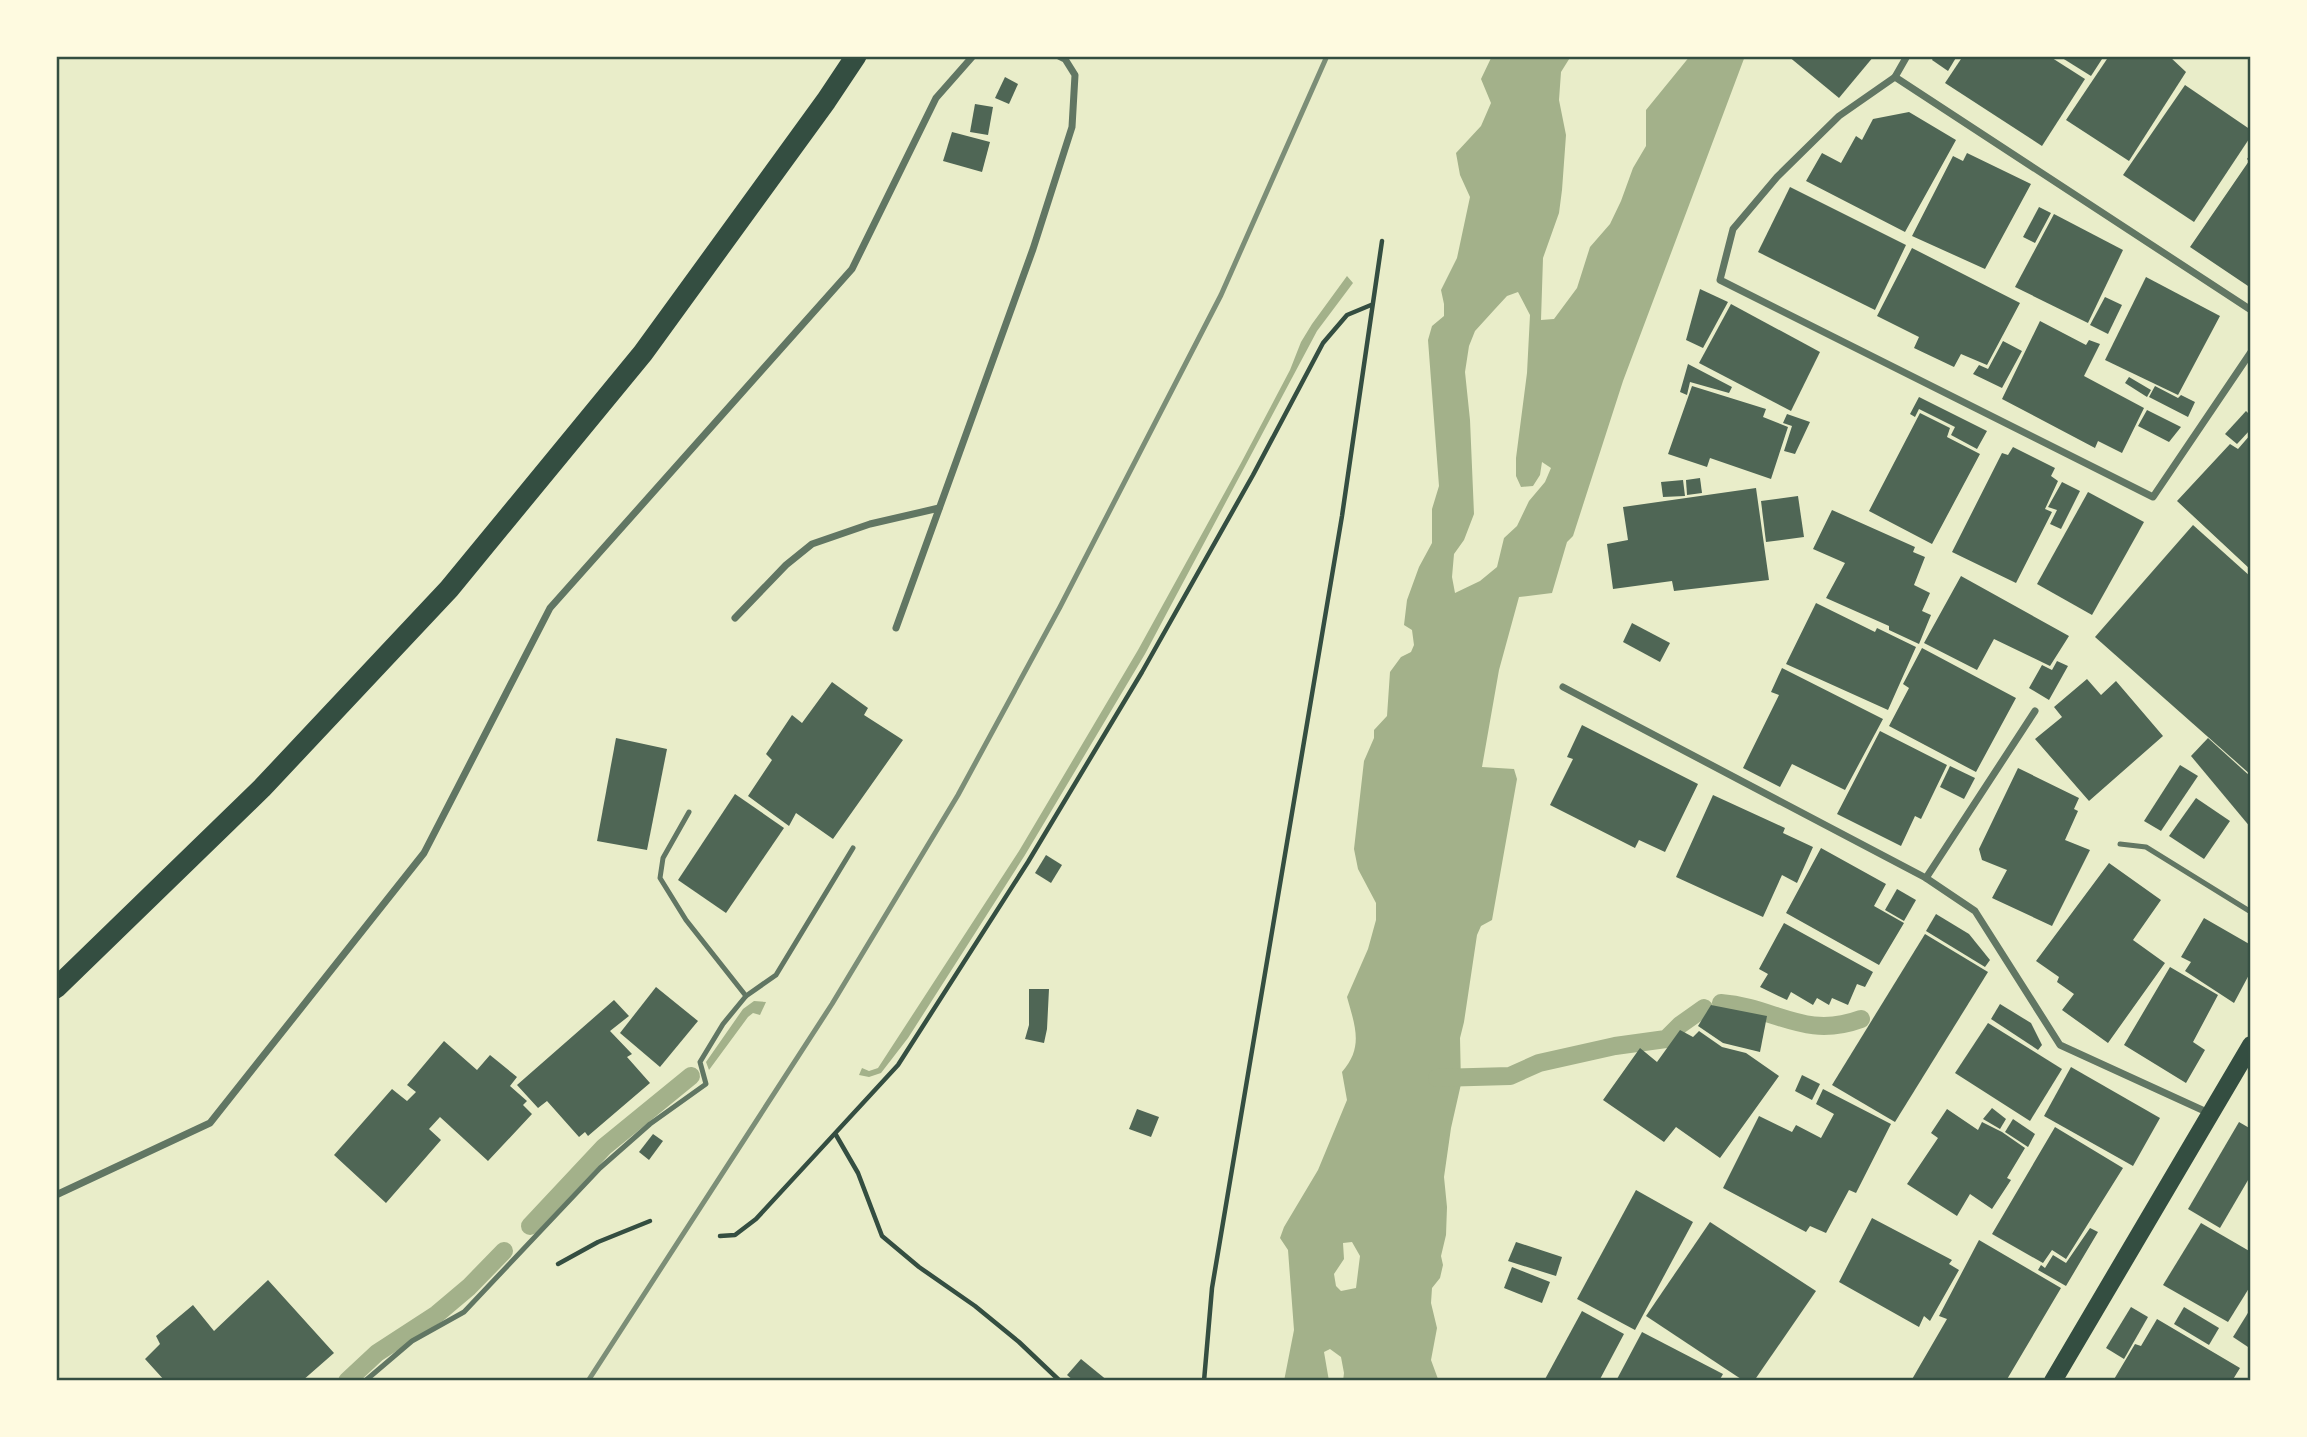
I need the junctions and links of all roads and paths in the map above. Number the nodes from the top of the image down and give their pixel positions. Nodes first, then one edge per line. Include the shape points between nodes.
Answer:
1 (856, 56) edge
2 (973, 56) edge
3 (1059, 56) edge
4 (1907, 56) edge
5 (1895, 77) junction
6 (1382, 242) dead end
7 (1371, 305) junction
8 (2251, 310) edge
9 (2251, 352) edge
10 (939, 508) junction
11 (735, 618) dead end
12 (895, 628) dead end
13 (1563, 687) dead end
14 (2035, 711) dead end
15 (689, 812) dead end
16 (2120, 844) dead end
17 (853, 848) dead end
18 (1926, 878) junction
19 (2251, 912) edge
20 (56, 988) edge
21 (746, 996) junction
22 (2251, 1045) edge
23 (2211, 1114) junction
24 (836, 1135) junction
25 (56, 1195) edge
26 (720, 1236) dead end
27 (365, 1381) edge
28 (1060, 1381) edge
29 (1204, 1381) edge
30 (2053, 1381) edge

1 - 20 highway via 643,353 449,589 262,788
2 - 25 street via 936,98 852,270 550,608 424,853 210,1123
3 - 10 street via 1075,75 1072,127
4 - 5 street
5 - 8 street
5 - 9 street via 1839,116 1768,187 1732,229 1720,280 2153,497
6 - 7 path
7 - 24 path via 1347,315 1323,343 1155,649 1028,862 898,1065
7 - 29 path via 1342,516 1212,1287
10 - 11 street via 812,544
10 - 12 street
13 - 18 street
14 - 18 street
15 - 21 lane via 663,858 660,877
16 - 19 lane via 2146,847
17 - 21 lane via 776,975
18 - 23 street via 1975,911 2060,1045
21 - 27 lane via 700,1062 706,1084 600,1168 464,1312 412,1341
22 - 23 main road
23 - 30 main road
24 - 26 path via 756,1219 735,1235
24 - 28 path via 858,1173 883,1236 975,1306

